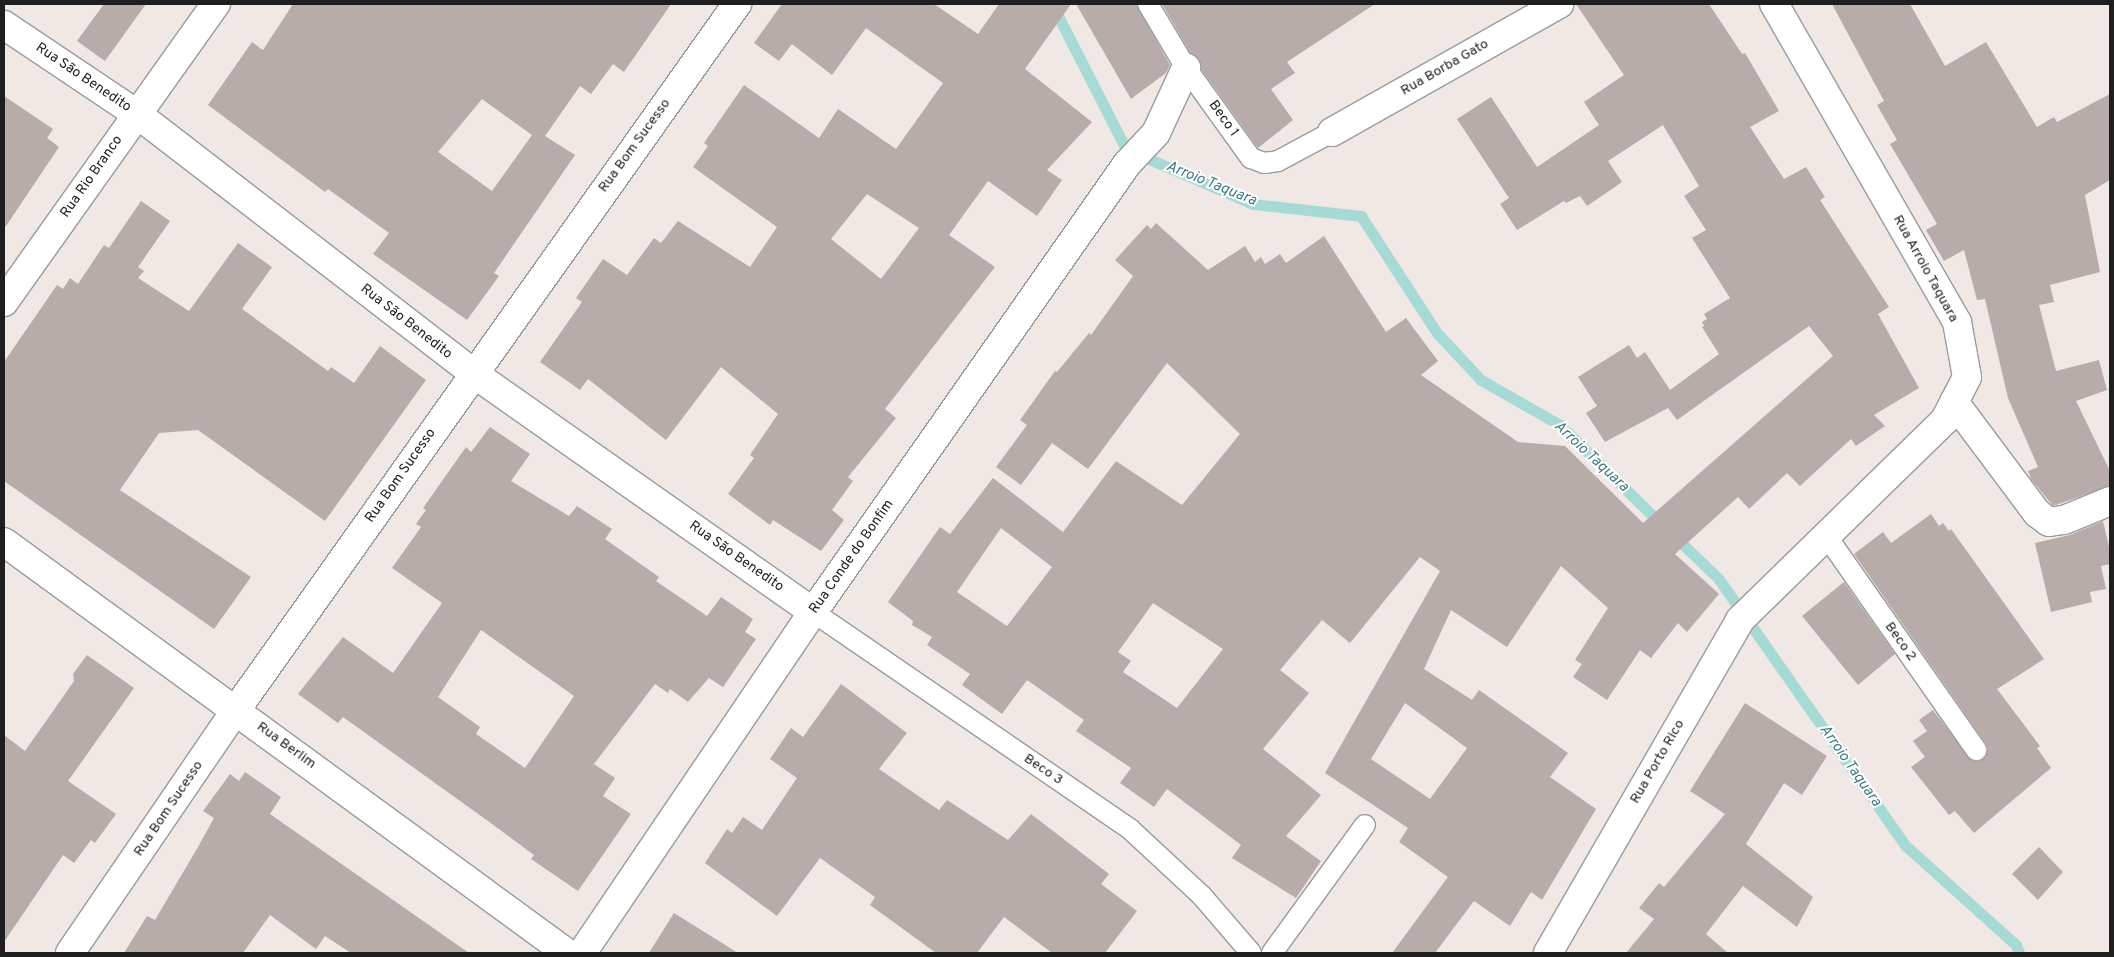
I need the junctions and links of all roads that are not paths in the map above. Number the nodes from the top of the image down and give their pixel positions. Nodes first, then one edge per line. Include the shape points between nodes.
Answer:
1 (216, 4) edge
2 (737, 4) edge
3 (1148, 4) edge
4 (1559, 4) edge
5 (1774, 4) edge
6 (4, 26) edge
7 (1186, 68) junction
8 (137, 114) junction
9 (1332, 132) joint
10 (4, 302) edge
11 (473, 373) junction
12 (1954, 402) junction
13 (2110, 501) edge
14 (1825, 534) junction
15 (4, 542) edge
16 (1779, 578) joint
17 (814, 612) junction
18 (236, 710) junction
19 (1976, 750) dead end
20 (1365, 826) dead end
21 (70, 953) edge
22 (567, 953) edge
23 (582, 953) edge
24 (1252, 953) edge
25 (1272, 953) edge
26 (1548, 953) edge

1 - 8 street, Rua Rio Branco
2 - 11 street, Rua Bom Sucesso
3 - 7 lane, Beco 1
4 - 9 street, Rua Borba Gato
5 - 12 street, Rua Arroio Taquara via 1957,322 1966,376
6 - 8 street, Rua São Benedito
7 - 9 lane, Beco 1 via 1251,158 1264,163 1278,161
7 - 17 street, Rua Conde do Bonfim via 1156,133 1127,164
8 - 10 street, Rua Rio Branco
8 - 11 street, Rua São Benedito
11 - 17 street, Rua São Benedito
11 - 18 street, Rua Bom Sucesso
12 - 13 street via 2037,513 2049,522 2064,520
12 - 14 street, Rua Arroio Taquara via 1945,420
14 - 16 street, Rua Arroio Taquara
14 - 19 lane, Beco 2
15 - 18 street, Rua Berlim
16 - 26 street, Rua Porto Rico via 1740,620
17 - 23 street, Rua Conde do Bonfim
17 - 24 lane, Beco 3 via 1130,829 1202,896
18 - 21 street, Rua Bom Sucesso
18 - 22 street, Rua Berlim
20 - 25 lane

